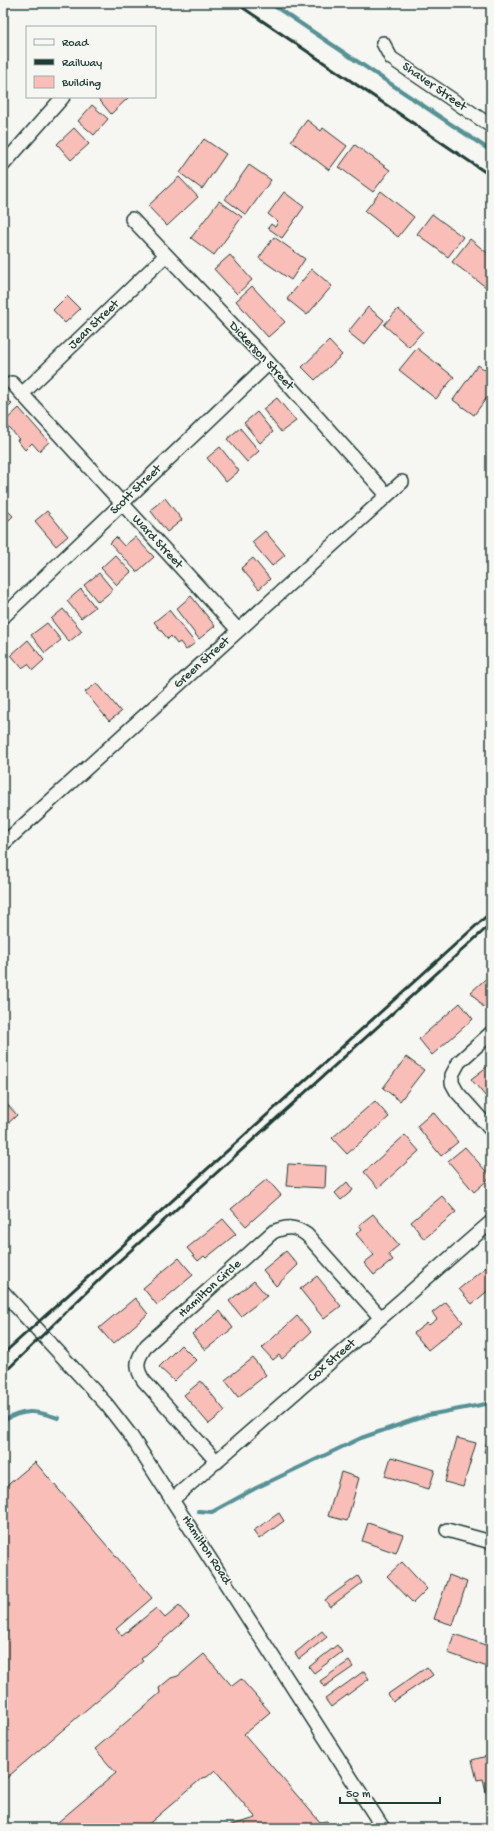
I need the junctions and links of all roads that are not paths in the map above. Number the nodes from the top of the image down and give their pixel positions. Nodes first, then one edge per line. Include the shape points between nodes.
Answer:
1 (383, 43) dead end
2 (62, 98) edge
3 (491, 126) edge
4 (3, 165) edge
5 (132, 219) dead end
6 (166, 255) junction
7 (269, 363) junction
8 (12, 383) dead end
9 (22, 394) junction
10 (402, 482) dead end
11 (388, 495) junction
12 (122, 503) junction
13 (3, 617) edge
14 (238, 630) junction
15 (3, 844) edge
16 (491, 1033) edge
17 (491, 1130) edge
18 (491, 1222) edge
19 (3, 1292) edge
20 (381, 1318) junction
21 (217, 1462) junction
22 (173, 1499) junction
23 (446, 1530) dead end
24 (491, 1542) edge
25 (383, 1828) edge

1 - 3 street, Shaver Street via 391,58
2 - 4 street
5 - 6 street, Dickerson Street
6 - 7 street, Dickerson Street
6 - 9 street, Jean Street
7 - 11 street, Dickerson Street
7 - 12 street, Scott Street
8 - 9 street, Ward Street
9 - 12 street, Ward Street
10 - 11 street, Green Street
11 - 14 street, Green Street
12 - 13 street, Scott Street
12 - 14 street, Ward Street
14 - 15 street, Green Street
16 - 17 street via 459,1062 452,1075 452,1083
18 - 20 street, Cox Street
19 - 22 street, Hamilton Road via 107,1405
20 - 21 street, Cox Street
20 - 21 street, Hamilton Circle via 307,1235 293,1227 273,1232 147,1345 138,1363 138,1373 144,1381
21 - 22 street, Cox Street
22 - 25 street, Hamilton Road
23 - 24 street

